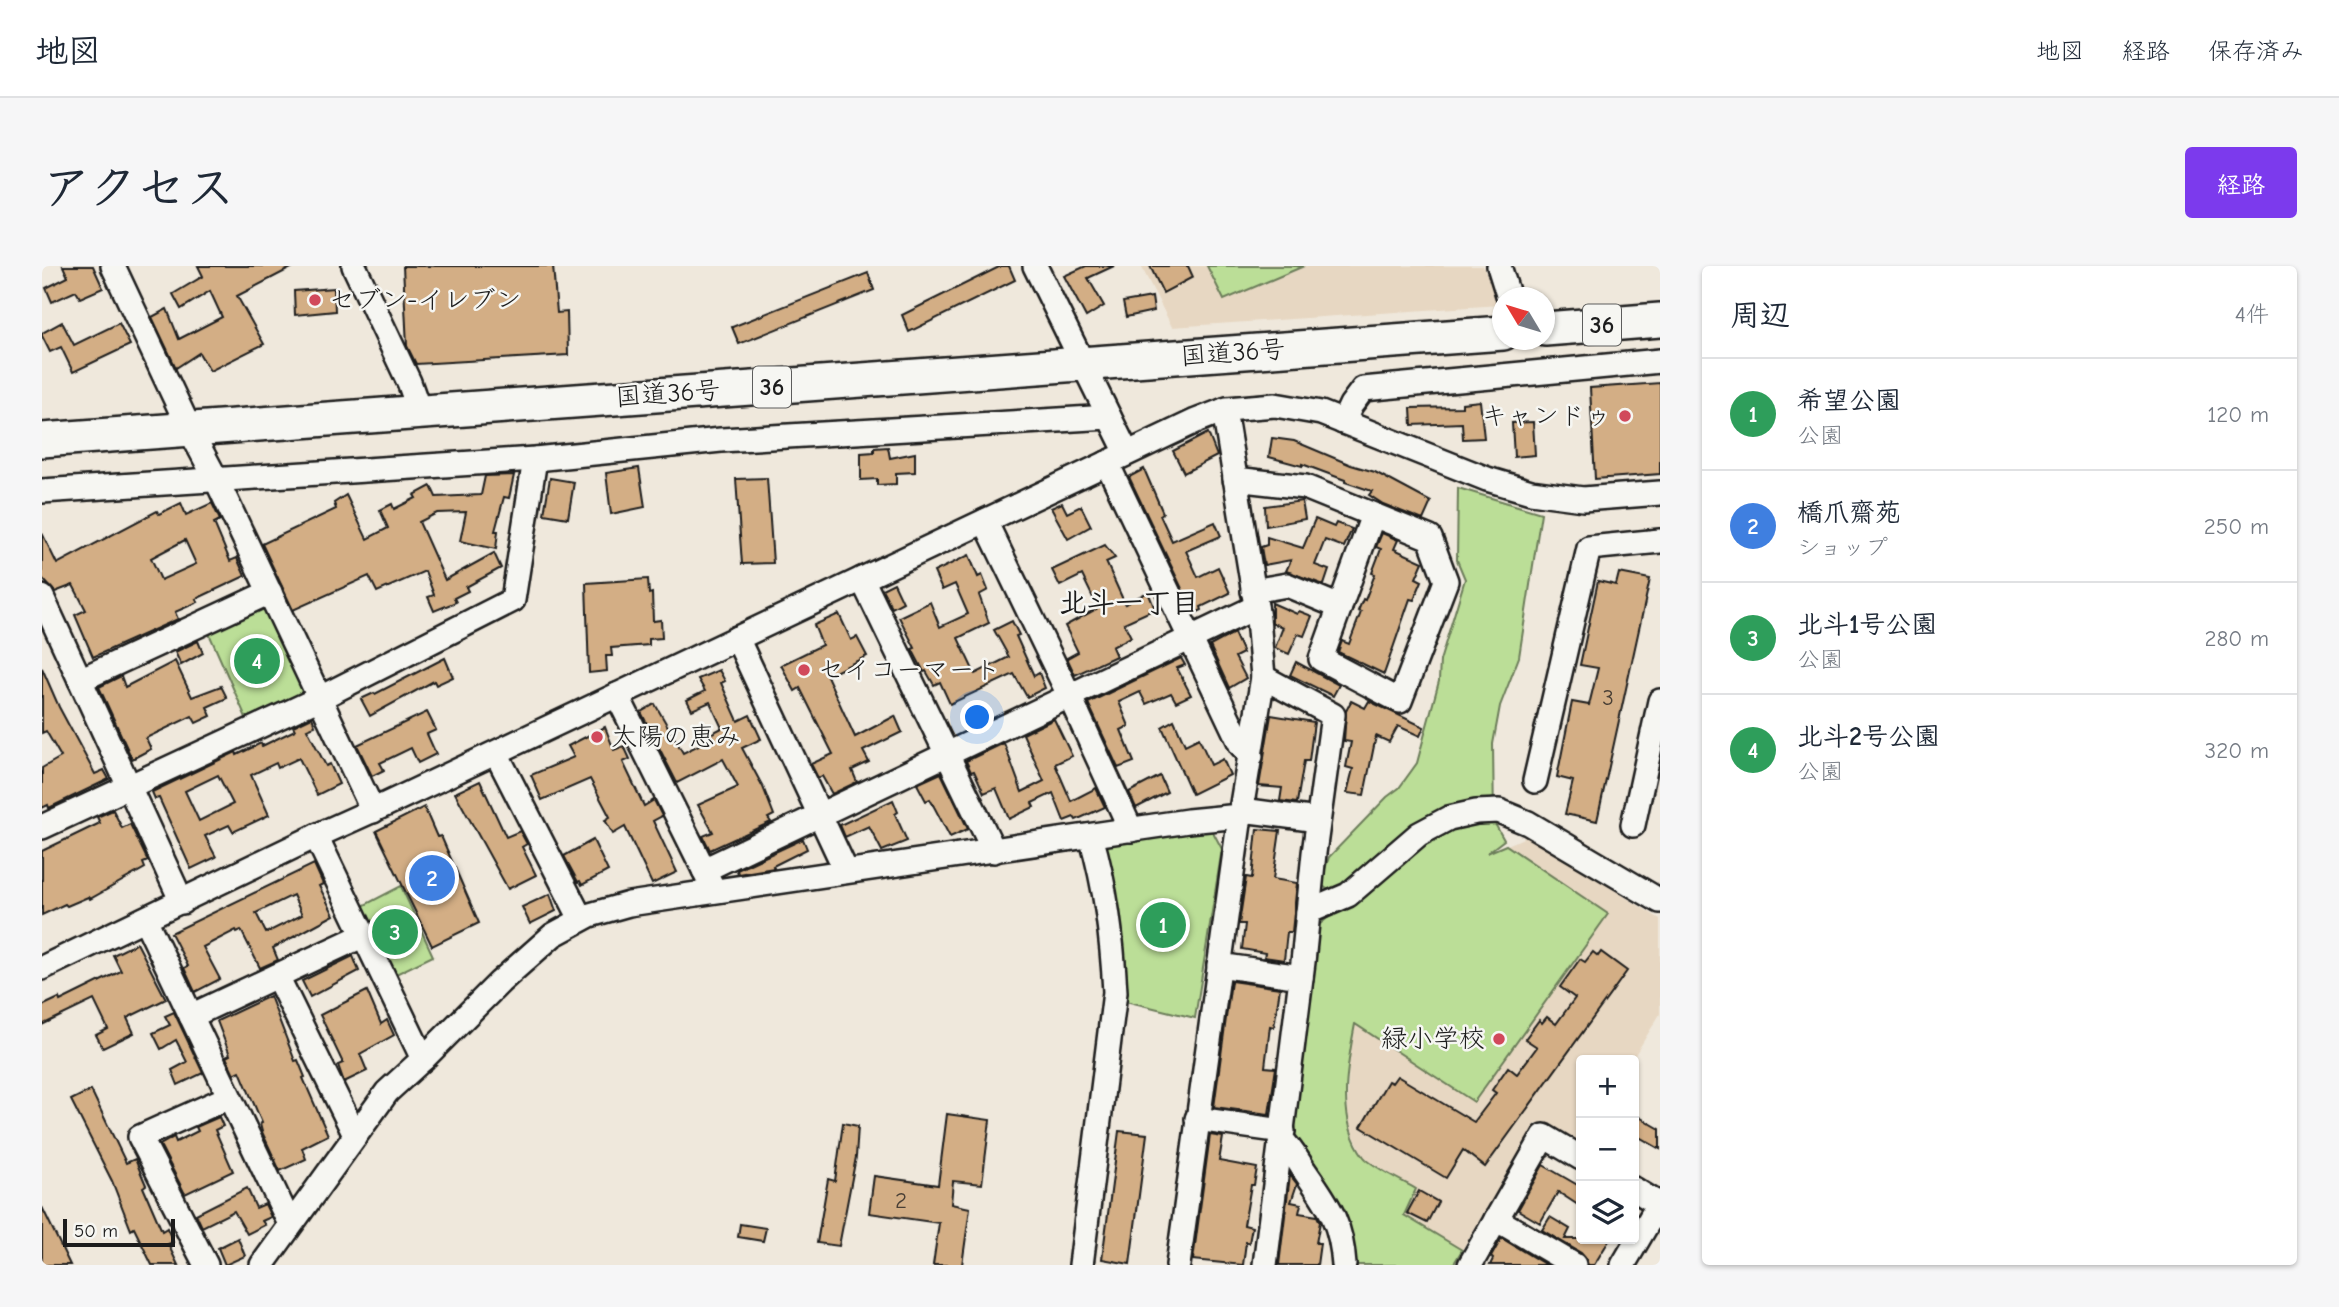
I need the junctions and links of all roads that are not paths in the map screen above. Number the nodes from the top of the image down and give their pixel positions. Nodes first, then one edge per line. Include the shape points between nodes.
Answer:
1 (113, 266) edge
2 (354, 266) edge
3 (1035, 266) edge
4 (1499, 266) edge
5 (1506, 287) edge
6 (1660, 320) edge
7 (1555, 328) edge
8 (1492, 334) edge
9 (1660, 361) edge
10 (1082, 364) junction
11 (1224, 410) junction
12 (420, 413) junction
13 (1110, 417) junction
14 (1343, 422) junction
15 (190, 430) junction
16 (42, 440) edge
17 (1117, 458) junction
18 (535, 459) junction
19 (1235, 479) junction
20 (217, 481) junction
21 (42, 491) edge
22 (1660, 493) edge
23 (1373, 515) junction
24 (985, 521) junction
25 (1660, 541) edge
26 (862, 579) junction
27 (270, 592) junction
28 (42, 597) edge
29 (1255, 599) junction
30 (1340, 607) junction
31 (737, 638) junction
32 (1190, 639) junction
33 (1264, 677) junction
34 (80, 680) junction
35 (617, 695) junction
36 (1070, 697) junction
37 (320, 698) junction
38 (1660, 701) edge
39 (496, 753) junction
40 (949, 754) junction
41 (1251, 756) junction
42 (1535, 781) dead end
43 (129, 785) junction
44 (373, 811) junction
45 (1241, 813) junction
46 (819, 816) junction
47 (1318, 820) junction
48 (1633, 825) dead end
49 (42, 827) edge
50 (1131, 830) junction
51 (316, 836) junction
52 (1091, 836) junction
53 (994, 851) junction
54 (704, 870) junction
55 (846, 871) junction
56 (715, 892) junction
57 (1660, 901) edge
58 (182, 902) junction
59 (1308, 912) junction
60 (145, 919) junction
61 (581, 919) junction
62 (364, 935) junction
63 (1219, 965) junction
64 (42, 968) edge
65 (277, 976) junction
66 (1301, 977) junction
67 (191, 1016) junction
68 (423, 1059) junction
69 (229, 1097) junction
70 (1197, 1119) junction
71 (355, 1135) junction
72 (1282, 1135) junction
73 (1576, 1155) edge
74 (1639, 1192) edge
75 (1660, 1204) edge
76 (1496, 1220) junction
77 (290, 1224) junction
78 (206, 1265) edge
79 (262, 1265) edge
80 (1081, 1265) edge
81 (1178, 1265) edge
82 (1265, 1265) edge
83 (1344, 1265) edge
84 (1470, 1265) edge
85 (1574, 1265) edge
86 (1623, 1265) edge

1 - 15 street
2 - 12 street
3 - 10 street
4 - 5 street
6 - 7 highway, 36
8 - 10 highway, 国道36号 / 36
9 - 14 street via 1363,389
10 - 12 highway, 国道36号 / 36
10 - 13 street
11 - 14 street via 1275,405
11 - 17 street
11 - 19 street
12 - 15 highway, 国道36号 / 36
13 - 17 street
13 - 18 street via 721,440
14 - 22 street via 1531,492 1583,499
15 - 16 highway, 国道36号 / 36
15 - 20 street
17 - 24 street
17 - 32 street
18 - 20 street
18 - 37 street via 513,600
19 - 23 street via 1305,487
19 - 29 street
20 - 21 street
20 - 27 street
23 - 30 street
23 - 30 street via 1430,538 1446,581 1400,701 1321,659
24 - 26 street
24 - 36 street
25 - 42 street via 1589,548
26 - 31 street
26 - 40 street
27 - 34 street
27 - 37 street
28 - 34 street
29 - 30 street via 1286,585
29 - 32 street
29 - 33 street
31 - 35 street
31 - 46 street
32 - 36 street
32 - 41 street via 1241,745
33 - 41 street
33 - 47 street via 1332,715
34 - 43 street
35 - 39 street
35 - 54 street
36 - 40 street
36 - 50 street
37 - 43 street
37 - 44 street
38 - 48 street
39 - 44 street
39 - 61 street
40 - 46 street
40 - 53 street
41 - 45 street
43 - 49 street
43 - 58 street
44 - 51 street
45 - 47 street
45 - 50 street
45 - 63 street
46 - 54 street
46 - 55 street
47 - 59 street
50 - 52 street
51 - 58 street
51 - 62 street
52 - 53 street
52 - 80 street via 1104,883 1115,992
53 - 55 street
54 - 56 street
55 - 56 street
56 - 61 street via 629,904
57 - 59 street via 1528,823 1499,811 1449,818 1419,834 1348,895
58 - 60 street
59 - 66 street
60 - 64 street
60 - 67 street
61 - 68 street via 553,935
62 - 65 street
62 - 68 street
63 - 66 street
63 - 70 street
65 - 67 street
65 - 71 street
66 - 72 street
67 - 69 street
68 - 71 street via 387,1092
69 - 77 street
69 - 78 street via 139,1137
70 - 72 street
70 - 81 street
71 - 77 street
72 - 82 street
72 - 83 street via 1338,1223
73 - 76 street via 1544,1136
74 - 75 street
75 - 86 street
76 - 84 street
76 - 85 street
77 - 79 street

